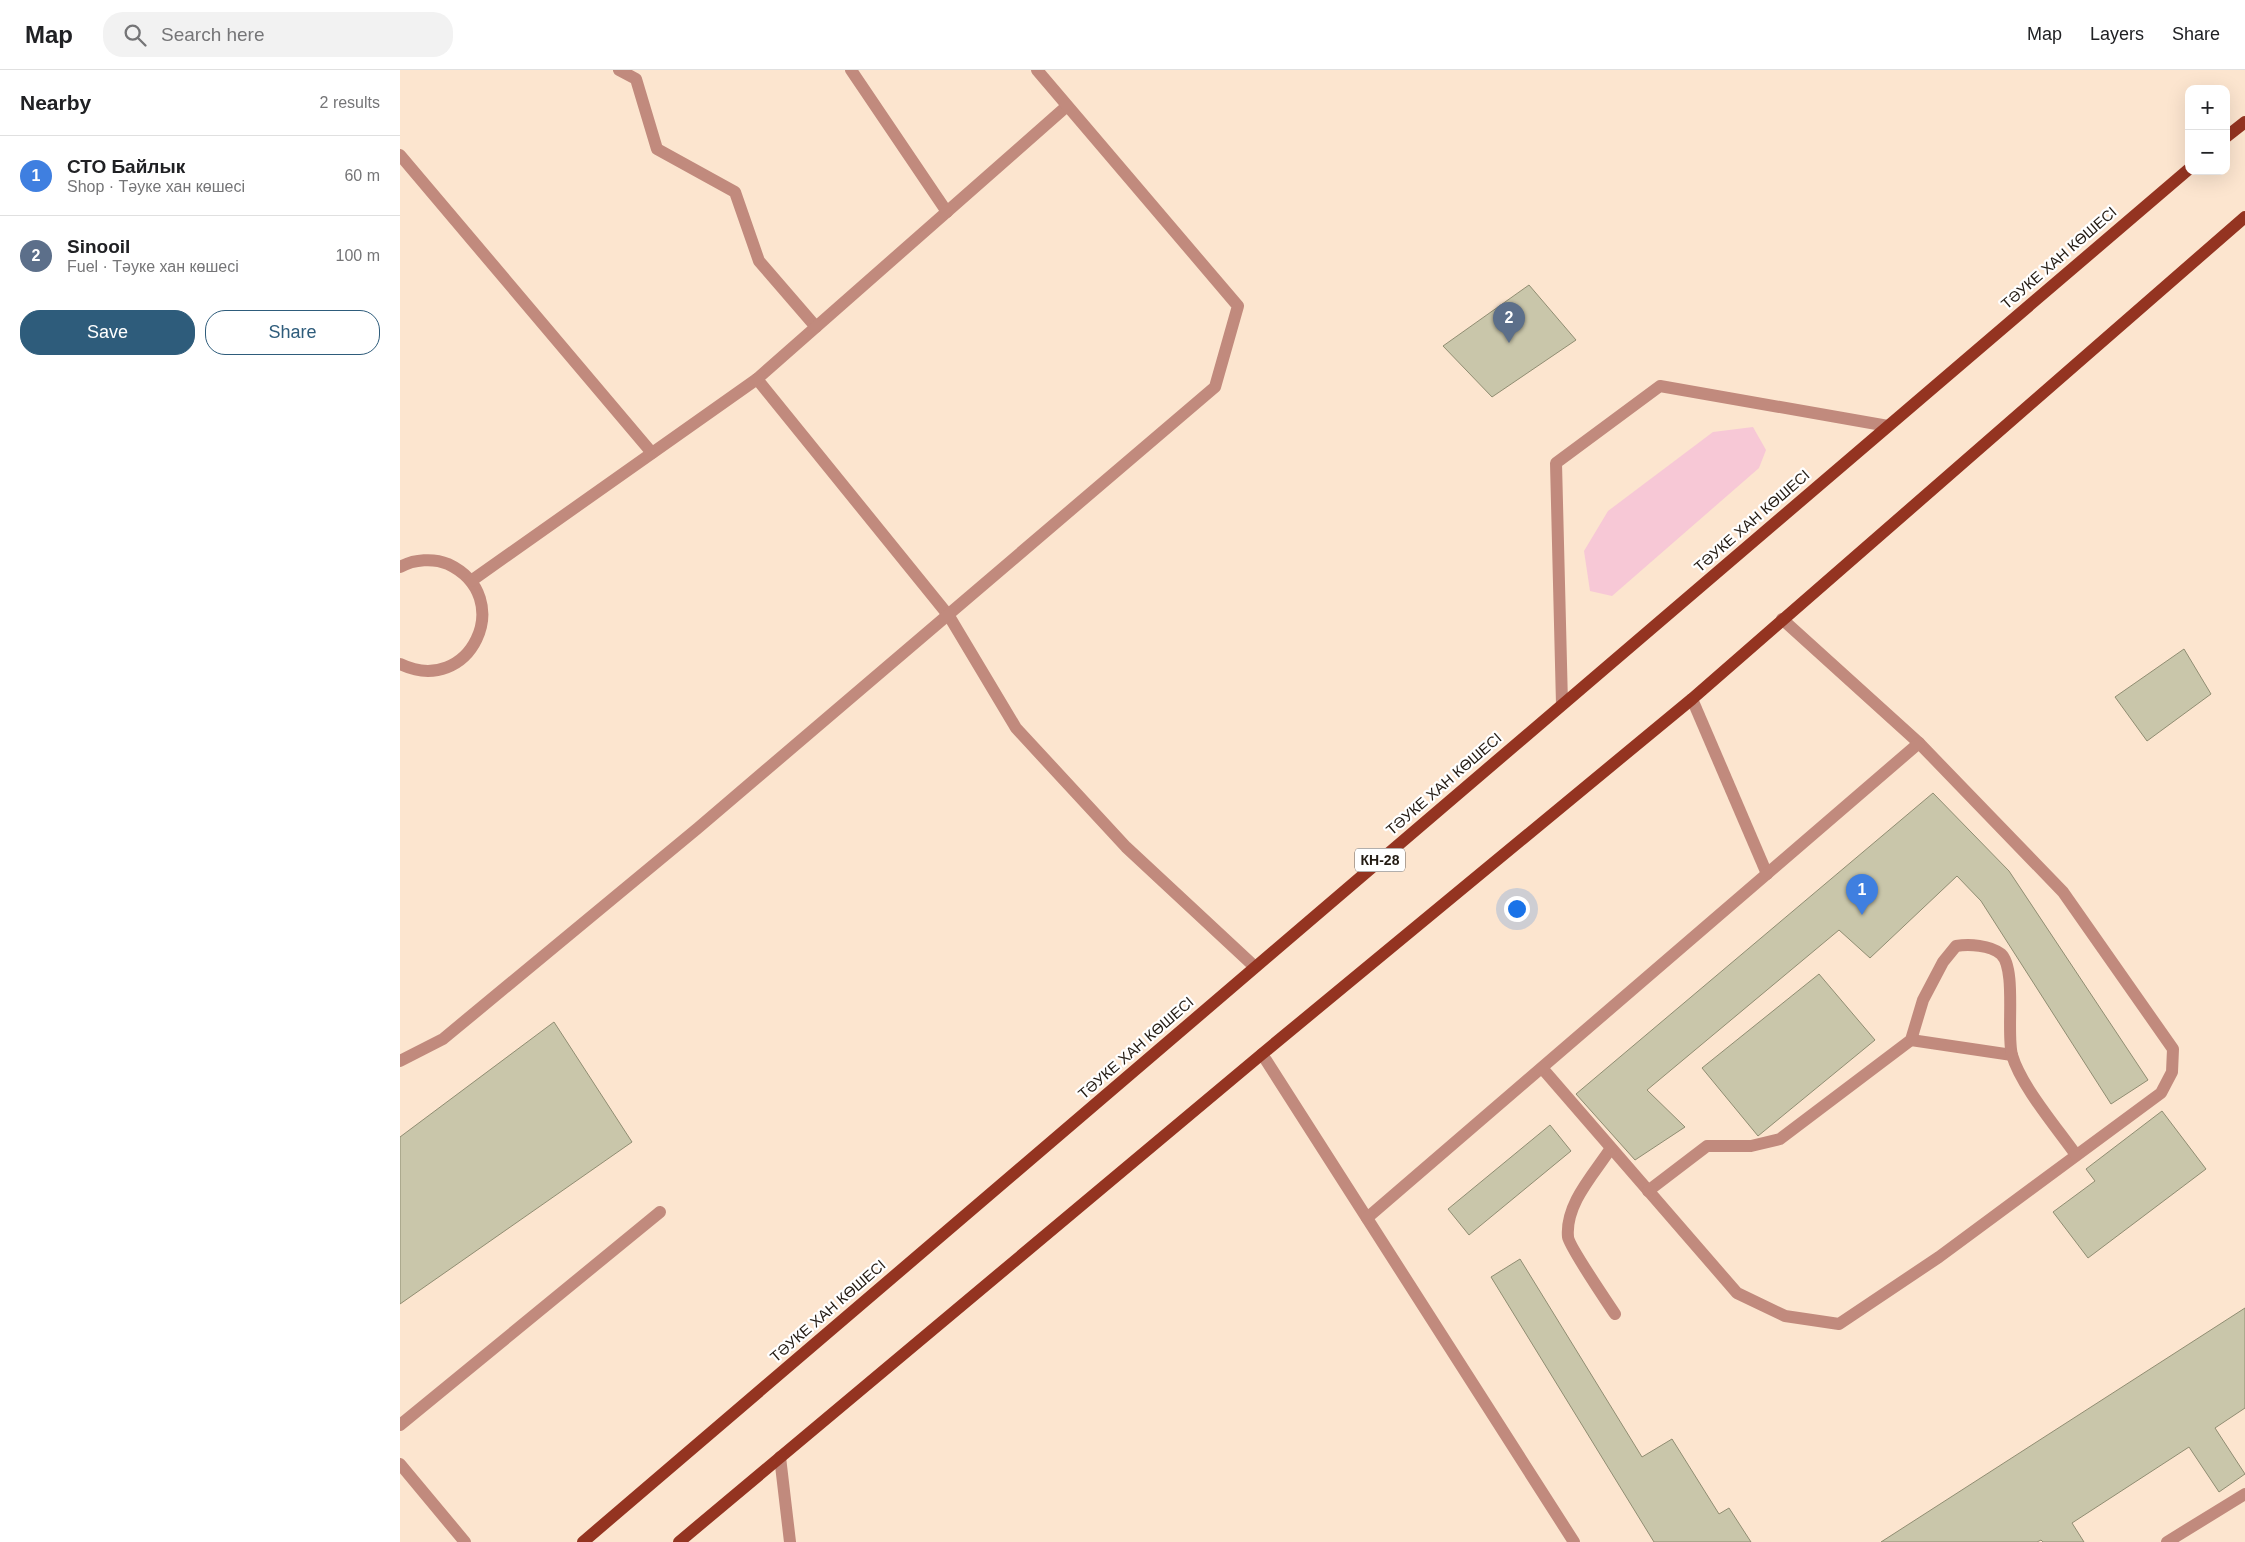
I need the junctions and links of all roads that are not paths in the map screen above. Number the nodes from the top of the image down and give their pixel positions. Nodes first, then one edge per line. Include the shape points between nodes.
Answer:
1 (619, 70) edge
2 (851, 70) edge
3 (1037, 70) edge
4 (1067, 106) junction
5 (2245, 122) edge
6 (2230, 134) edge
7 (400, 155) edge
8 (2185, 172) edge
9 (947, 212) junction
10 (2245, 217) edge
11 (816, 327) junction
12 (756, 380) junction
13 (1888, 426) junction
14 (652, 453) junction
15 (400, 567) edge
16 (471, 581) junction
17 (949, 616) junction
18 (1782, 619) junction
19 (400, 664) edge
20 (1692, 699) junction
21 (1562, 704) junction
22 (1919, 743) junction
23 (1767, 874) junction
24 (1255, 967) junction
25 (1910, 1040) junction
26 (1262, 1054) junction
27 (2012, 1055) junction
28 (400, 1061) edge
29 (1542, 1068) junction
30 (1611, 1148) junction
31 (2076, 1156) junction
32 (1648, 1191) junction
33 (660, 1212) dead end
34 (1367, 1218) junction
35 (1615, 1314) dead end
36 (400, 1425) edge
37 (780, 1457) junction
38 (400, 1464) edge
39 (2245, 1494) edge
40 (465, 1542) edge
41 (583, 1542) edge
42 (679, 1542) edge
43 (790, 1542) edge
44 (1574, 1542) edge
45 (2167, 1542) edge

1 - 11 lane via 636,79 657,149 735,192 759,261
2 - 9 lane
3 - 4 lane
4 - 9 lane
4 - 17 lane via 1238,306 1215,387
5 - 6 main road
7 - 14 lane
8 - 13 main road, ТӘУКЕ ХАН КӨШЕСІ / КН-28
9 - 11 lane
10 - 18 main road
11 - 12 lane
12 - 14 lane
12 - 17 lane
13 - 21 main road, ТӘУКЕ ХАН КӨШЕСІ / КН-28
13 - 21 lane via 1660,386 1556,463
14 - 16 lane
15 - 16 lane via 424,560 441,561 458,569
16 - 19 lane via 480,598 483,616 479,635 470,651 456,664 438,670 420,671
17 - 24 lane via 1016,728 1126,848
17 - 28 lane via 443,1039
18 - 20 main road
18 - 22 lane
20 - 23 lane
20 - 26 main road
21 - 24 main road, ТӘУКЕ ХАН КӨШЕСІ / КН-28
22 - 23 lane
22 - 31 lane via 2063,892 2173,1049 2172,1072 2161,1093
23 - 29 lane
24 - 41 main road, ТӘУКЕ ХАН КӨШЕСІ / КН-28
25 - 27 lane
25 - 27 lane via 1923,1000 1943,962 1956,946 1974,944 2000,954 2008,967
25 - 32 lane via 1780,1139 1751,1146 1707,1146
26 - 34 lane
26 - 37 main road
27 - 31 lane via 2026,1084
29 - 30 lane
29 - 34 lane
30 - 32 lane
30 - 35 lane via 1574,1203 1568,1239
31 - 32 lane via 1939,1257 1839,1324 1785,1316 1737,1293
33 - 36 lane
34 - 44 lane
37 - 42 main road
37 - 43 lane
38 - 40 lane
39 - 45 lane

